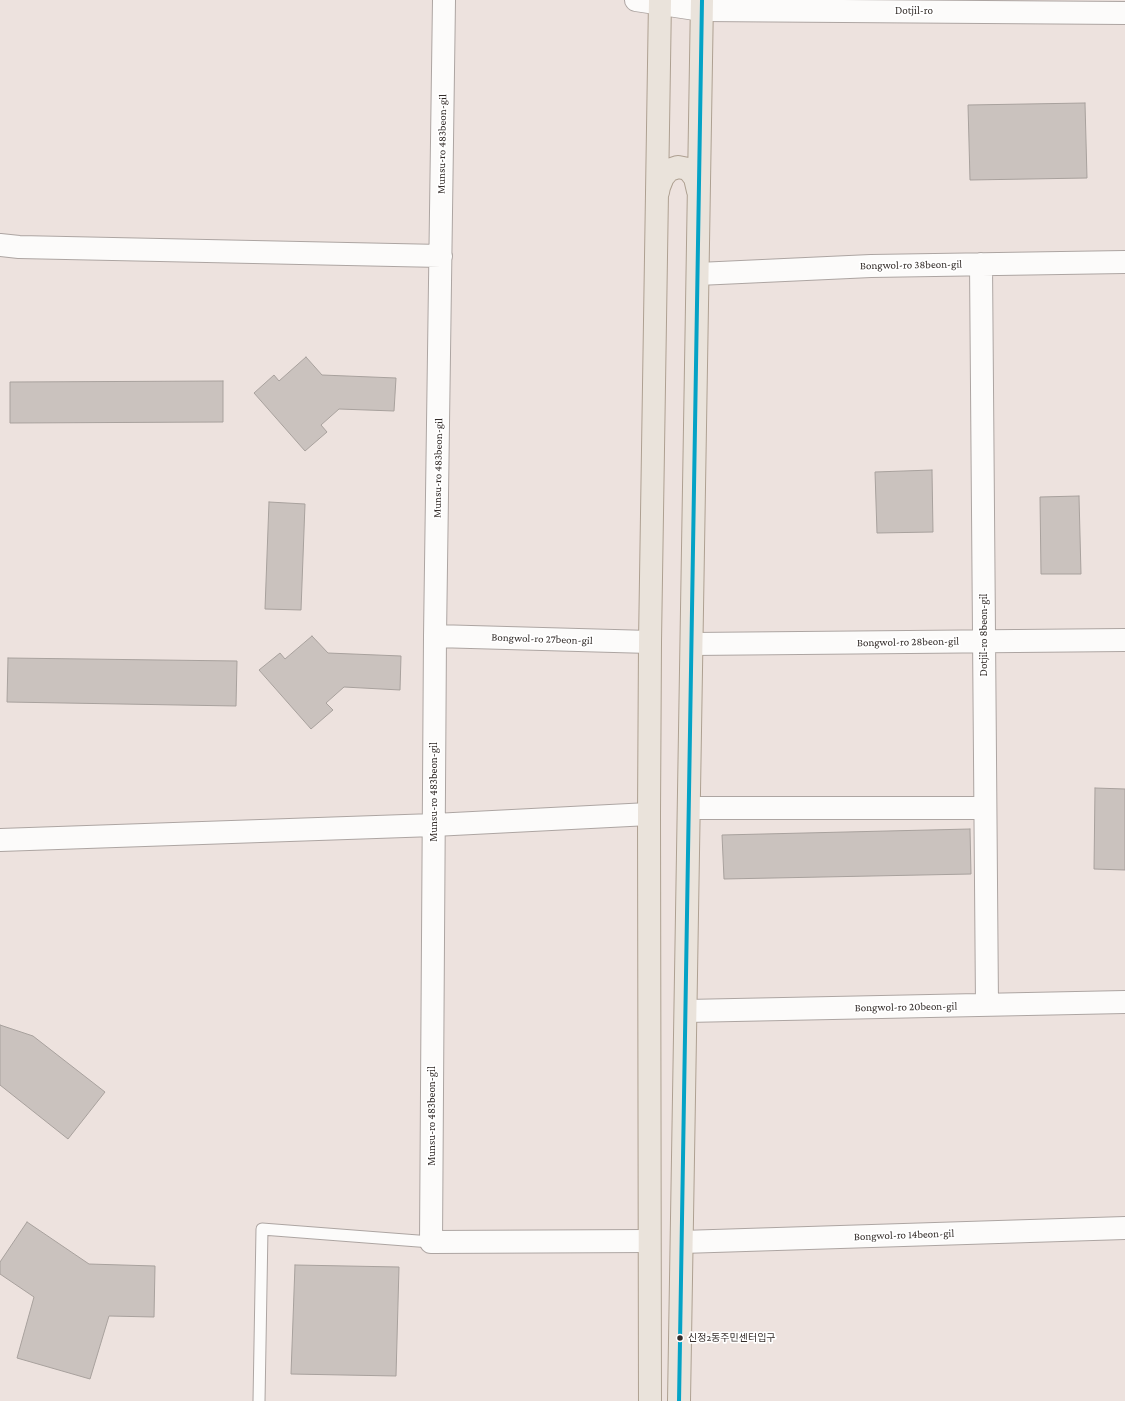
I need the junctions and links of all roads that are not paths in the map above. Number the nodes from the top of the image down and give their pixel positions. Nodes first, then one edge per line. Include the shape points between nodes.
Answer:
1 (444, 0) edge
2 (636, 0) edge
3 (660, 1) edge
4 (702, 5) edge
5 (1125, 13) edge
6 (657, 204) junction
7 (699, 204) junction
8 (0, 245) edge
9 (441, 256) junction
10 (1125, 262) edge
11 (981, 264) junction
12 (698, 274) junction
13 (435, 636) junction
14 (1125, 640) edge
15 (984, 641) junction
16 (650, 642) junction
17 (692, 644) junction
18 (689, 808) junction
19 (985, 808) junction
20 (649, 814) junction
21 (434, 825) junction
22 (0, 840) edge
23 (1125, 1002) edge
24 (987, 1005) junction
25 (686, 1011) junction
26 (1125, 1228) edge
27 (649, 1241) junction
28 (431, 1242) junction
29 (682, 1242) junction
30 (259, 1401) edge
31 (650, 1401) edge
32 (679, 1401) edge

1 - 9 street, Munsu-ro 483beon-gil
2 - 3 street, Dotjil-ro
3 - 4 street, Dotjil-ro
3 - 6 main road
4 - 5 street, Dotjil-ro
4 - 7 main road
6 - 7 main road via 658,187 663,177 669,170 678,168 688,169 695,178
6 - 16 main road
7 - 12 main road
8 - 9 street
9 - 13 street, Munsu-ro 483beon-gil
10 - 11 street, Bongwol-ro 38beon-gil
11 - 12 street, Bongwol-ro 38beon-gil
11 - 15 street, Dotjil-ro 8beon-gil
12 - 17 main road
13 - 16 street, Bongwol-ro 27beon-gil
13 - 21 street, Munsu-ro 483beon-gil
14 - 15 street, Bongwol-ro 28beon-gil
15 - 17 street, Bongwol-ro 28beon-gil
15 - 19 street, Dotjil-ro 8beon-gil
16 - 20 main road
17 - 18 main road
18 - 19 street
18 - 25 main road
19 - 24 street, Dotjil-ro 8beon-gil
20 - 21 street
20 - 27 main road
21 - 22 street
21 - 28 street, Munsu-ro 483beon-gil
23 - 24 street, Bongwol-ro 20beon-gil
24 - 25 street, Bongwol-ro 20beon-gil
25 - 29 main road
26 - 29 street, Bongwol-ro 14beon-gil
27 - 28 street
27 - 31 main road
28 - 30 lane via 262,1229
29 - 32 main road

